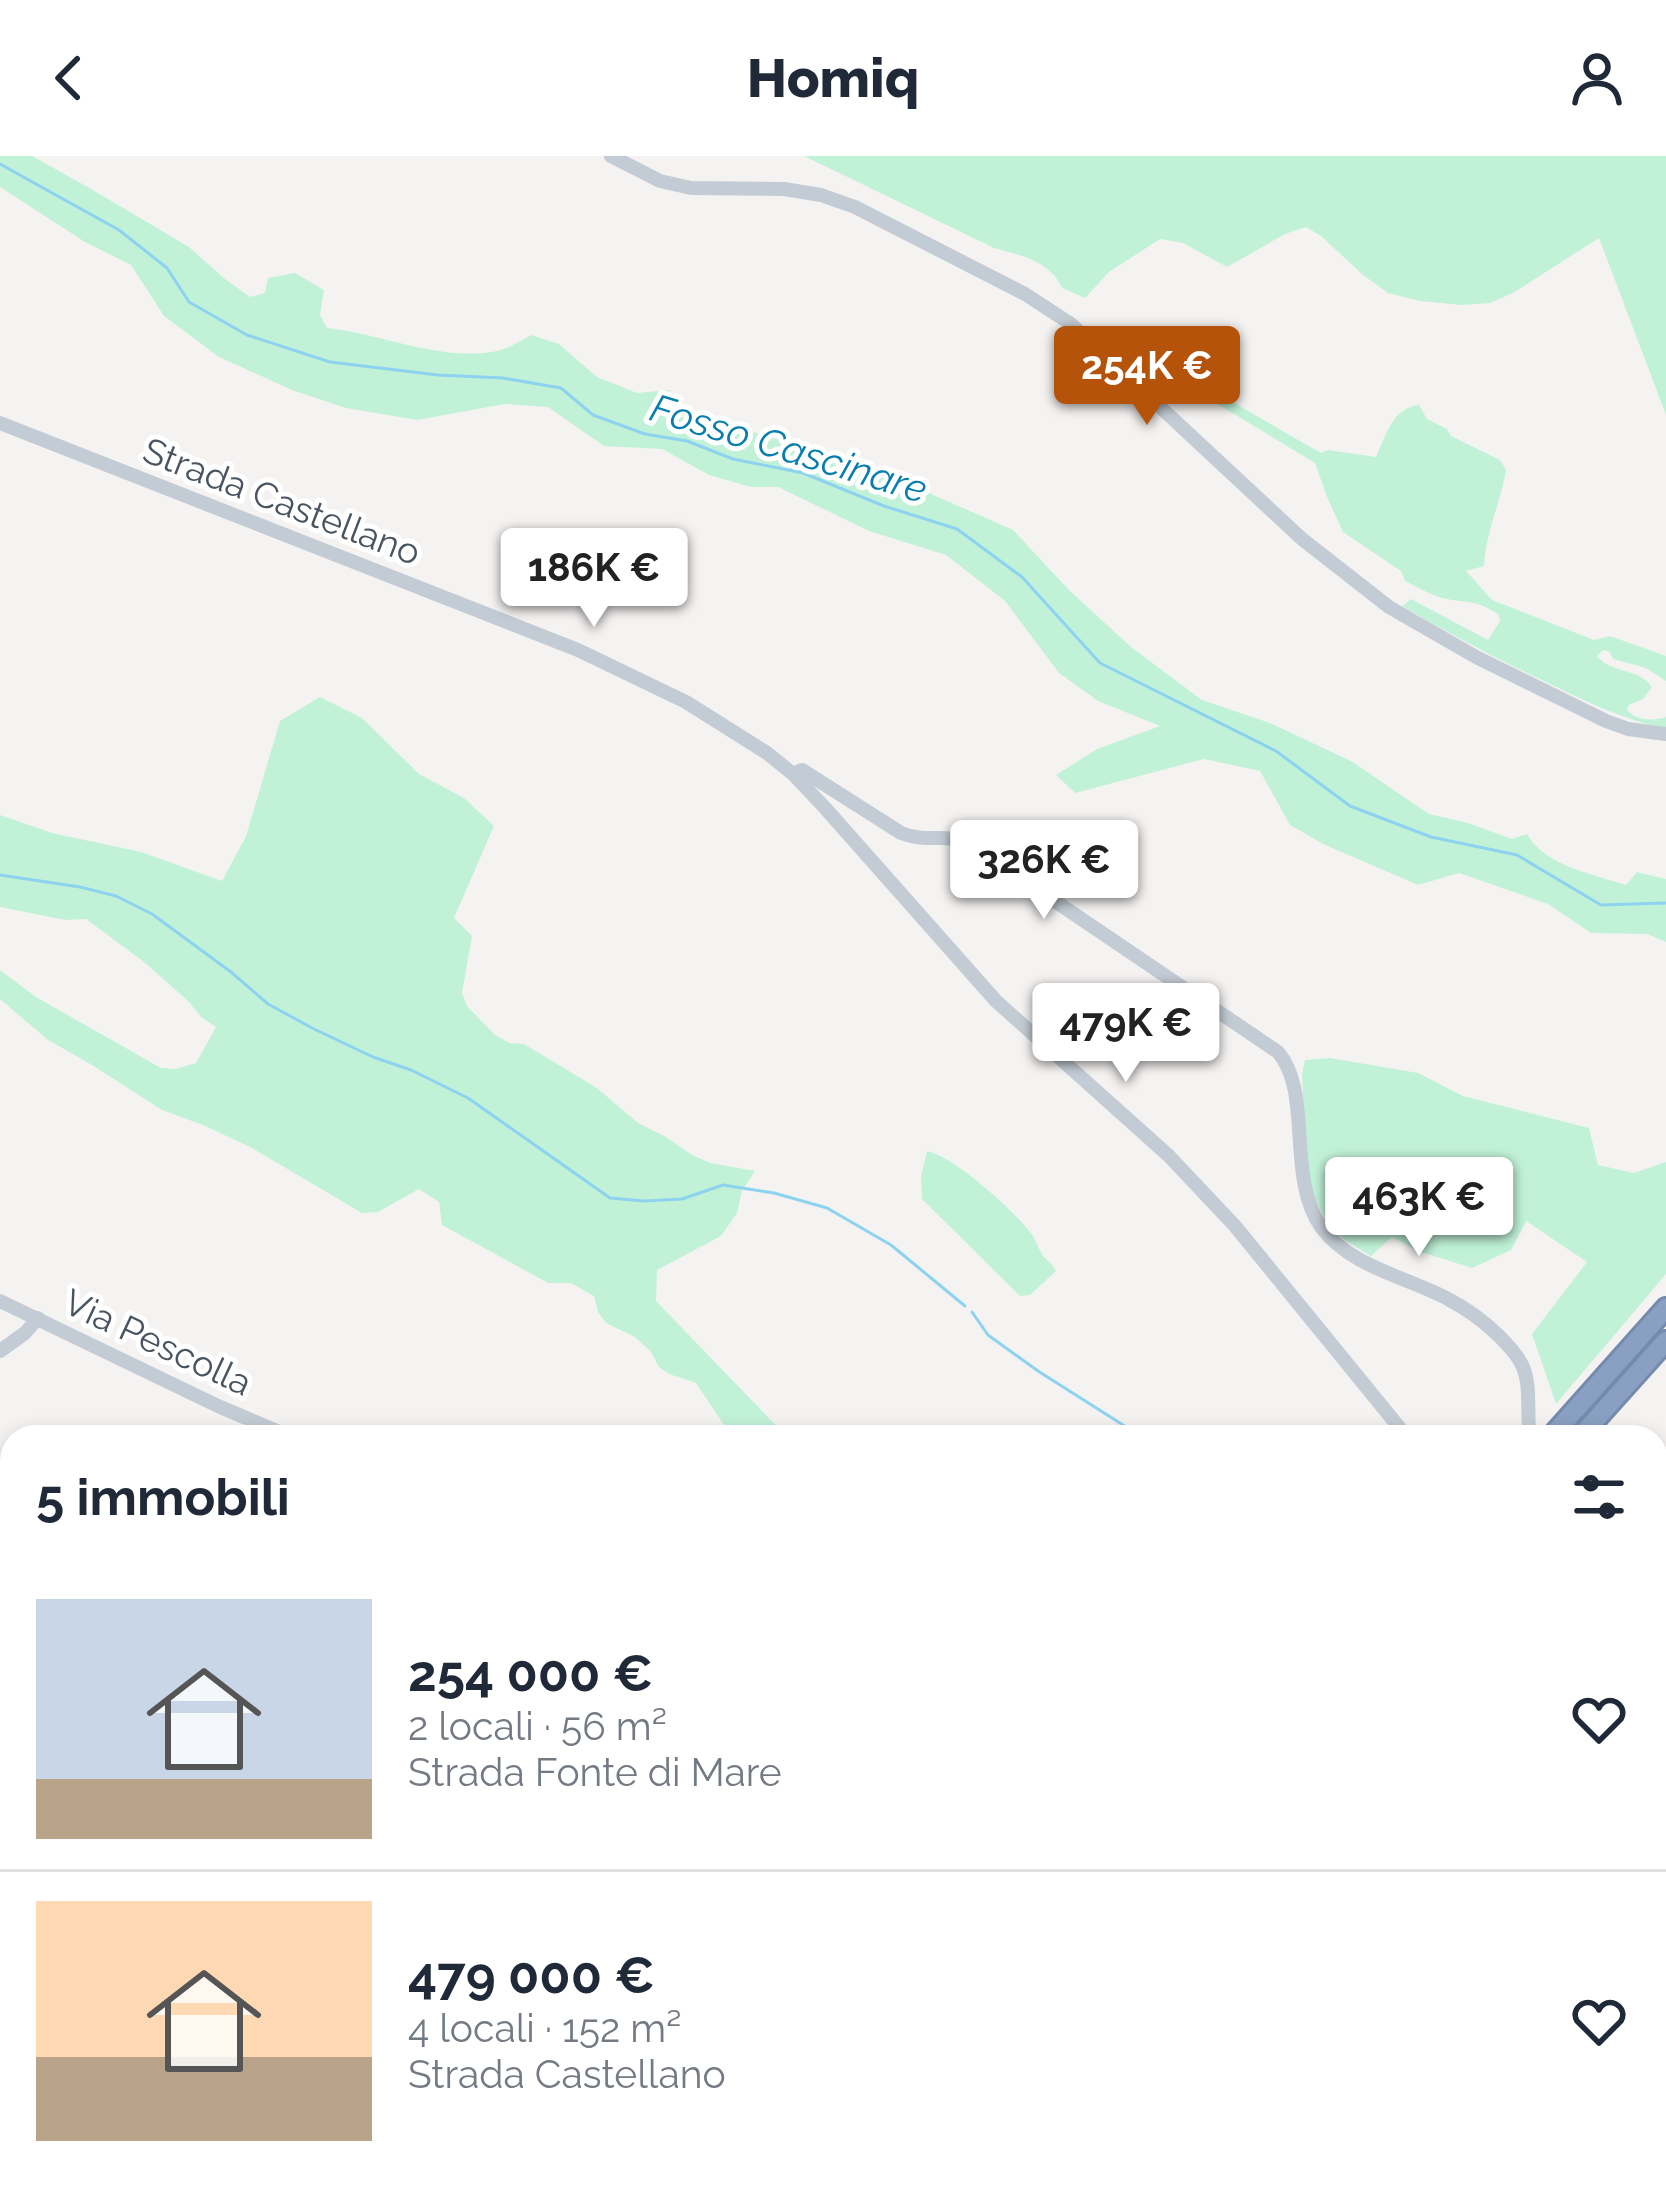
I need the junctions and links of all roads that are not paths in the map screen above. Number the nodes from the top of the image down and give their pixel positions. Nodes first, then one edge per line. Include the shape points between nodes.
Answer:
1 (611, 156) edge
2 (0, 423) edge
3 (1666, 734) edge
4 (793, 774) junction
5 (0, 1301) edge
6 (1666, 1308) edge
7 (38, 1318) junction
8 (1666, 1341) edge
9 (0, 1351) edge
10 (263, 1425) edge
11 (1397, 1425) edge
12 (1529, 1425) edge
13 (1562, 1425) edge
14 (1591, 1425) edge

1 - 3 street via 692,188 820,195 1025,294 1071,324 1302,539 1389,607 1606,721
2 - 4 street, Strada Castellano via 578,650 707,713
4 - 11 street, Strada Castellano via 996,1001 1235,1226
4 - 12 street, Strada Castellano via 802,770 918,840 952,837 984,851 1279,1052 1293,1072 1306,1194 1320,1225 1355,1256 1446,1298 1495,1332 1522,1364
5 - 7 street, Via Pescolla
6 - 13 highway
7 - 9 street
7 - 10 street, Via Pescolla
8 - 14 highway

